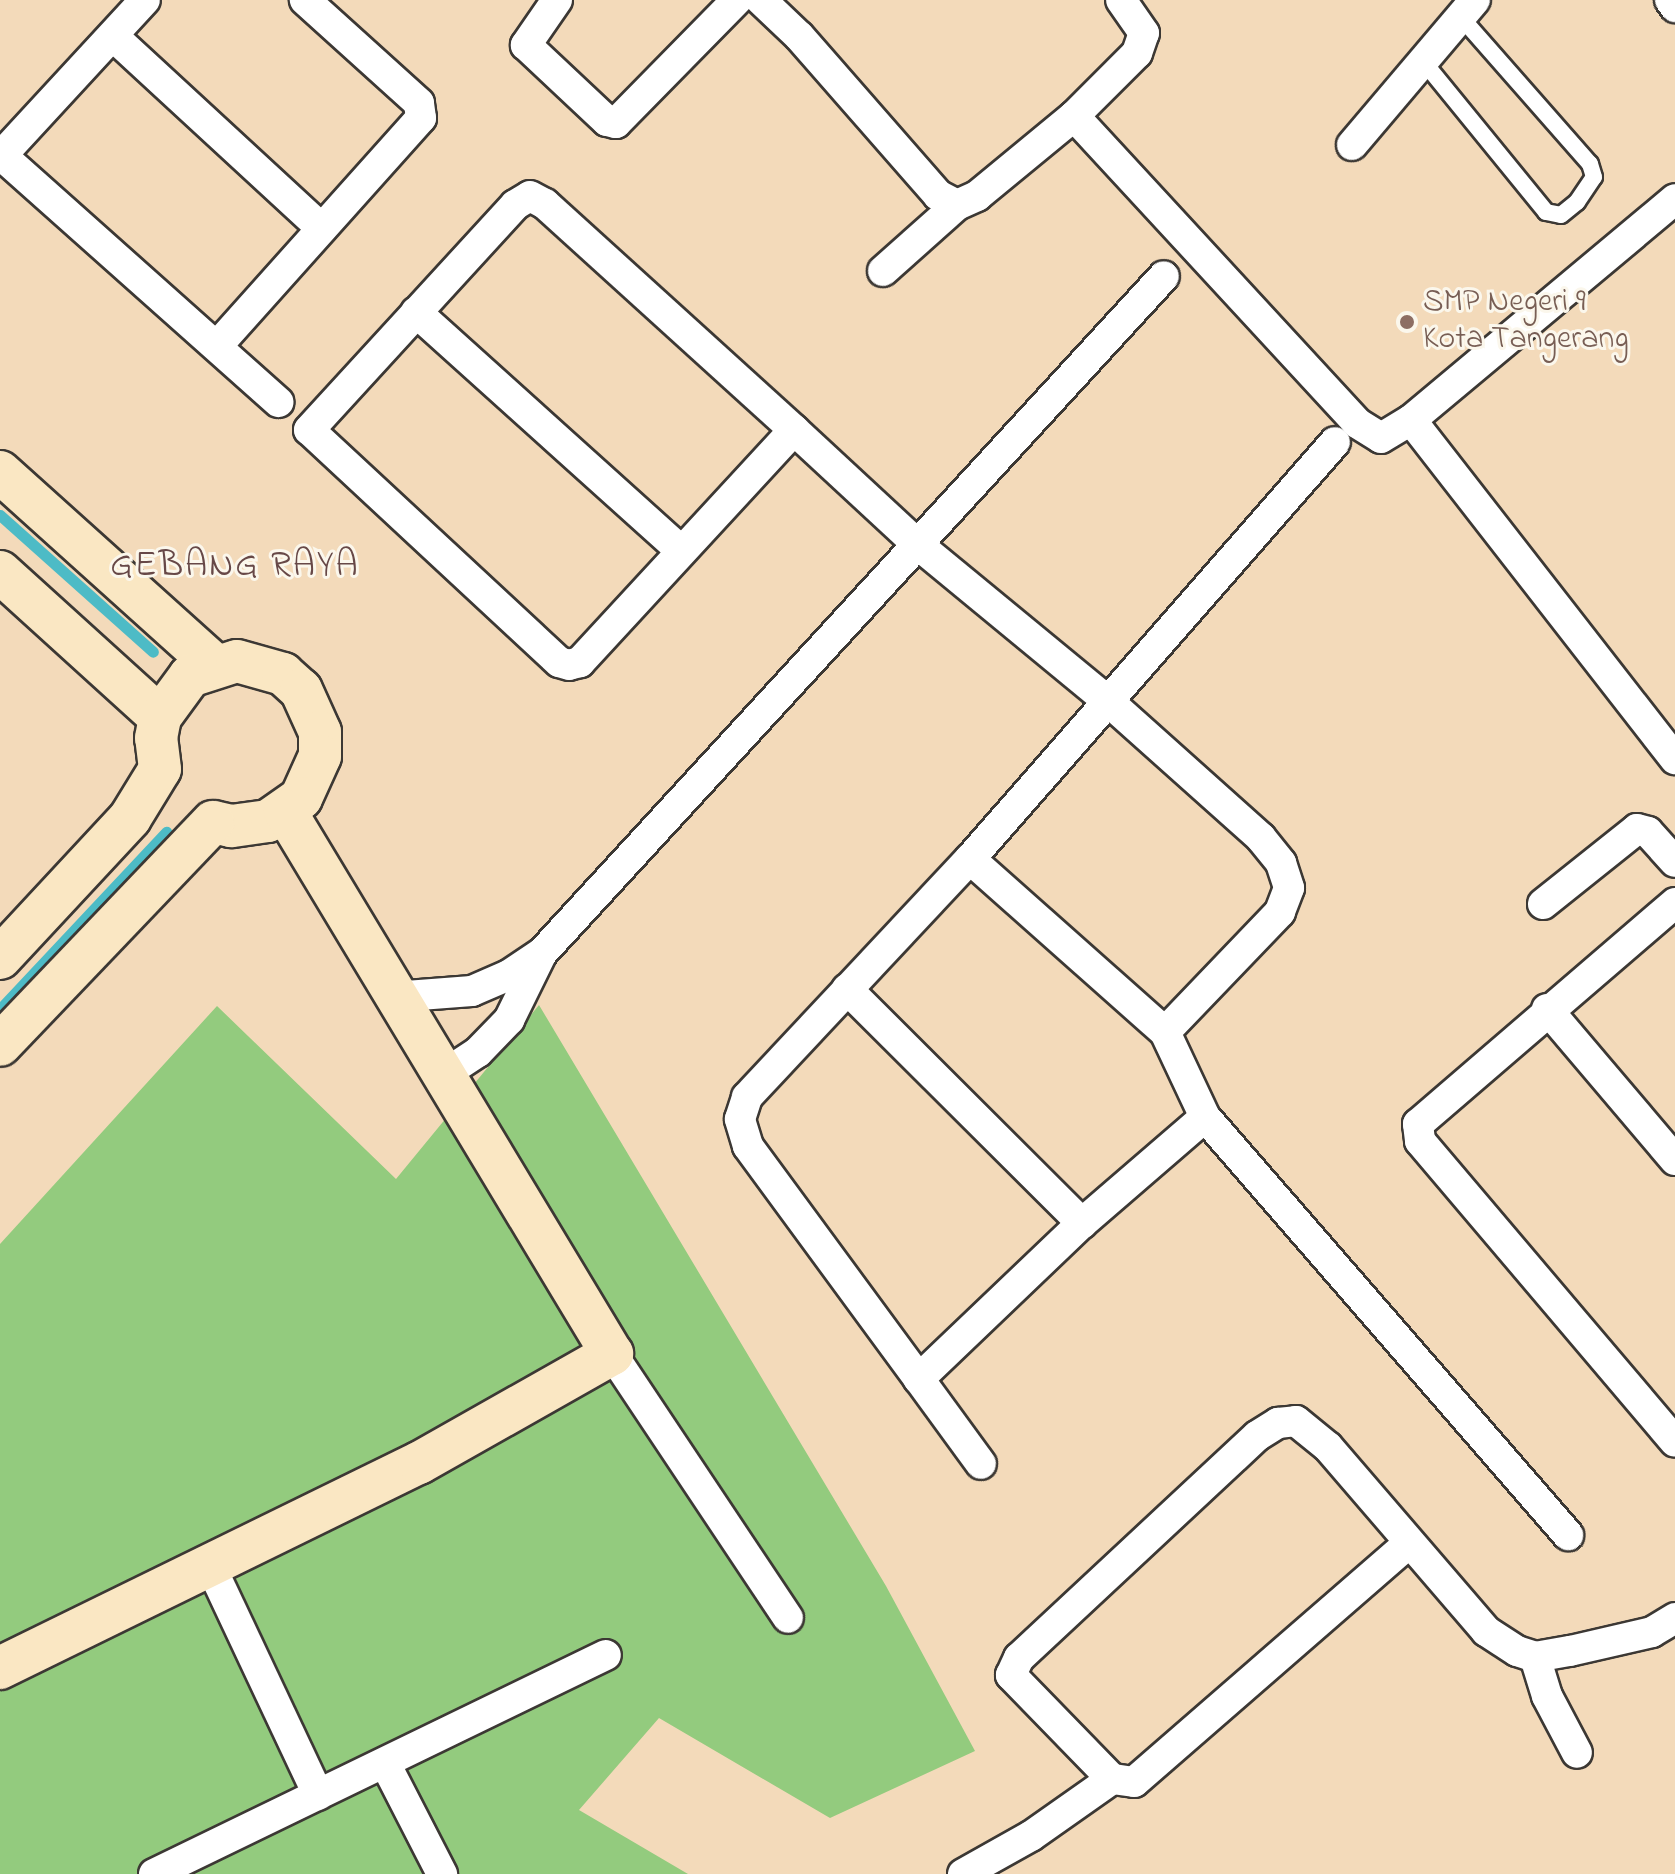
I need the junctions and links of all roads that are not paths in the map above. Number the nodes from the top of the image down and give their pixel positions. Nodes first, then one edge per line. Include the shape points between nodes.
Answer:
1 (145, 0) edge
2 (305, 0) edge
3 (557, 0) edge
4 (737, 0) edge
5 (761, 0) edge
6 (1121, 0) edge
7 (1670, 0) edge
8 (1675, 7) edge
9 (1468, 9) edge
10 (113, 36) junction
11 (1423, 61) junction
12 (1074, 116) junction
13 (1352, 145) dead end
14 (1, 155) edge
15 (1675, 199) edge
16 (957, 205) junction
17 (322, 229) junction
18 (883, 271) dead end
19 (1164, 276) dead end
20 (416, 312) junction
21 (217, 346) junction
22 (278, 402) dead end
23 (1411, 420) junction
24 (794, 430) junction
25 (1335, 442) dead end
26 (0, 472) edge
27 (916, 543) junction
28 (681, 551) junction
29 (0, 572) edge
30 (214, 665) junction
31 (1108, 701) junction
32 (160, 717) junction
33 (1675, 759) edge
34 (285, 811) junction
35 (970, 859) junction
36 (1675, 862) edge
37 (1675, 903) edge
38 (1543, 904) dead end
39 (542, 953) junction
40 (0, 958) edge
41 (847, 989) junction
42 (393, 997) junction
43 (1547, 1009) junction
44 (1165, 1032) junction
45 (0, 1045) edge
46 (440, 1077) junction
47 (1205, 1117) junction
48 (1675, 1160) edge
49 (1082, 1223) junction
50 (612, 1354) junction
51 (919, 1379) junction
52 (1675, 1442) edge
53 (981, 1464) dead end
54 (1568, 1535) dead end
55 (1409, 1543) junction
56 (210, 1565) junction
57 (788, 1618) dead end
58 (1675, 1618) edge
59 (606, 1655) dead end
60 (1535, 1657) junction
61 (0, 1668) edge
62 (1577, 1753) dead end
63 (385, 1763) junction
64 (1112, 1779) junction
65 (318, 1795) junction
66 (190, 1866) edge
67 (154, 1874) edge
68 (442, 1874) edge
69 (963, 1874) edge

1 - 10 street
2 - 17 street via 422,110 411,133
3 - 4 street via 526,45 607,121 616,123
5 - 16 street via 938,195
6 - 12 street via 1140,22 1143,43
7 - 8 street
9 - 11 street
9 - 11 lane via 1590,164 1594,177 1577,202 1561,215 1546,212
10 - 14 street
10 - 17 street
11 - 13 street
12 - 16 street via 977,196
12 - 23 street via 1357,423 1381,438
14 - 21 street
15 - 23 street
16 - 18 street
17 - 21 street
19 - 27 street
20 - 24 street via 515,205 530,196 537,198
20 - 28 street
20 - 28 street via 309,430 559,662 580,662
21 - 22 street
23 - 33 street
24 - 27 street
24 - 28 street
25 - 31 street
26 - 30 street
27 - 31 street
27 - 39 street
29 - 32 street
30 - 32 street via 190,676
30 - 34 street via 237,661 283,674 313,710 320,756 301,798
31 - 35 street
31 - 44 street via 1261,838 1281,863 1289,888 1280,912
32 - 40 street via 160,769 130,818
34 - 42 street
34 - 45 street via 249,825 213,822
35 - 41 street
35 - 44 street
36 - 38 street via 1648,832 1637,829
37 - 43 street
39 - 42 street via 472,991 433,998
39 - 46 street via 509,1020 478,1052
41 - 49 street
41 - 51 street via 747,1097 740,1119 748,1146
42 - 46 street
43 - 48 street
43 - 52 street via 1427,1112 1418,1124 1420,1141
44 - 47 street
46 - 50 street
47 - 49 street
47 - 54 street
49 - 51 street
50 - 56 street via 419,1463
50 - 57 street
51 - 53 street
55 - 60 street via 1486,1631
55 - 64 street via 1134,1782
55 - 64 street via 1312,1430 1296,1421 1278,1423 1257,1436 1013,1667 1011,1675 1022,1690
56 - 61 street
56 - 65 street
58 - 60 street via 1652,1632
59 - 63 street
60 - 62 street via 1547,1696
63 - 65 street
63 - 68 street
64 - 69 street via 1031,1836
65 - 66 street
66 - 67 street

